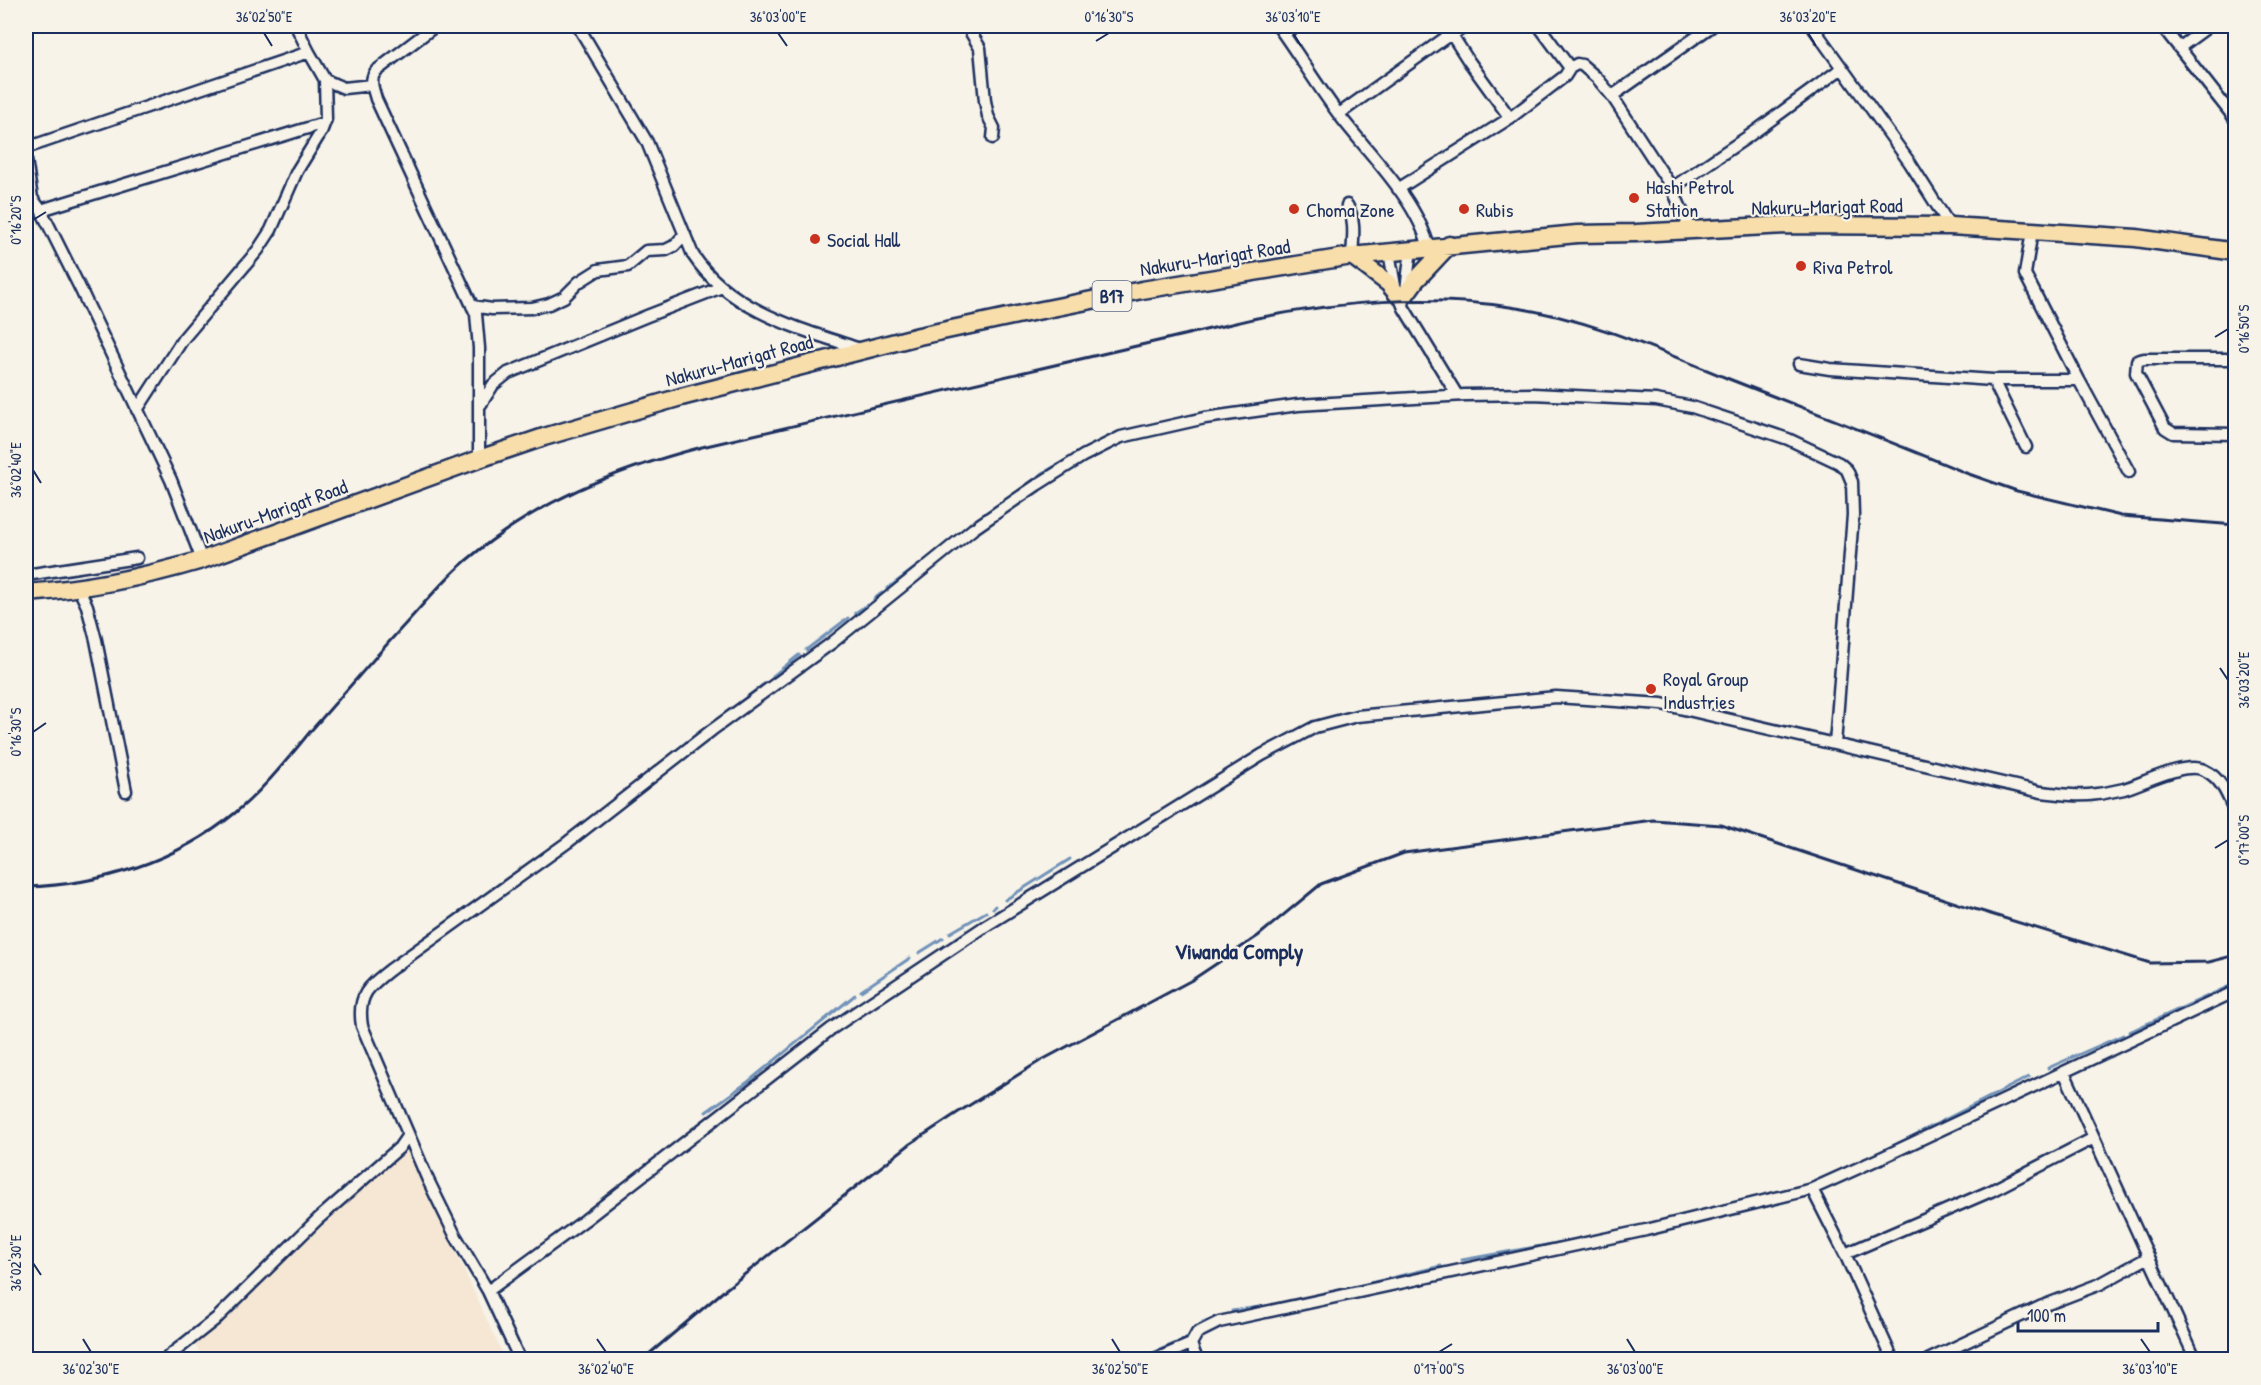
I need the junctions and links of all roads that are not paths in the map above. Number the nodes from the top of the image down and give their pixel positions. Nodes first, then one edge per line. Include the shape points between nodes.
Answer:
1 (296, 26) edge
2 (435, 26) edge
3 (578, 26) edge
4 (967, 26) edge
5 (1295, 26) edge
6 (1467, 26) edge
7 (1539, 26) edge
8 (1712, 26) edge
9 (1812, 26) edge
10 (2162, 26) edge
11 (2209, 26) edge
12 (1281, 30) edge
13 (1452, 35) junction
14 (2179, 48) junction
15 (309, 52) junction
16 (1570, 68) junction
17 (1842, 68) junction
18 (325, 80) junction
19 (372, 85) junction
20 (1612, 96) junction
21 (1339, 114) junction
22 (1510, 118) junction
23 (2235, 120) edge
24 (324, 123) junction
25 (993, 138) dead end
26 (26, 148) edge
27 (26, 160) edge
28 (1672, 188) junction
29 (1398, 189) junction
30 (29, 200) edge
31 (1347, 205) dead end
32 (41, 210) junction
33 (1950, 226) junction
34 (1691, 231) junction
35 (2032, 231) junction
36 (685, 234) junction
37 (1449, 245) junction
38 (1429, 248) junction
39 (1411, 249) junction
40 (1389, 252) junction
41 (2235, 252) edge
42 (1352, 256) junction
43 (722, 287) junction
44 (1402, 297) junction
45 (472, 306) junction
46 (862, 350) junction
47 (2235, 359) edge
48 (1799, 364) dead end
49 (1993, 380) junction
50 (2079, 380) junction
51 (1457, 395) junction
52 (479, 408) junction
53 (137, 410) junction
54 (2235, 434) edge
55 (2026, 447) dead end
56 (478, 459) junction
57 (2129, 472) dead end
58 (137, 558) dead end
59 (202, 560) junction
60 (26, 575) edge
61 (78, 587) junction
62 (26, 593) edge
63 (1835, 744) junction
64 (126, 790) dead end
65 (2233, 798) edge
66 (2235, 815) edge
67 (2235, 991) edge
68 (2064, 1072) junction
69 (408, 1135) junction
70 (2094, 1138) junction
71 (1812, 1189) junction
72 (1845, 1254) junction
73 (2149, 1257) junction
74 (488, 1291) junction
75 (1191, 1344) junction
76 (164, 1359) edge
77 (520, 1359) edge
78 (1154, 1359) edge
79 (1197, 1359) edge
80 (1893, 1359) edge
81 (1928, 1359) edge
82 (2196, 1359) edge

1 - 15 street
2 - 19 street via 376,70
3 - 36 street via 647,142
4 - 25 street via 980,48
5 - 12 street
6 - 13 street
7 - 16 street
8 - 20 street
9 - 17 street
10 - 14 street
11 - 14 street
12 - 21 street
13 - 21 street
13 - 22 street
14 - 23 street
15 - 18 street
15 - 26 street
16 - 20 street via 1582,65
16 - 22 street
17 - 28 street
17 - 33 street
18 - 19 street via 344,88
18 - 24 street
19 - 45 street
20 - 28 street
21 - 29 street
22 - 29 street
24 - 32 street
24 - 53 street via 258,250 183,339
27 - 30 street
28 - 34 street
29 - 38 street via 1426,235
30 - 32 street
31 - 42 street via 1353,220
32 - 53 street
33 - 34 main road, Nakuru-Marigat Road / B17 via 1786,225
33 - 35 main road, Nakuru-Marigat Road / B17
34 - 37 main road, Nakuru-Marigat Road / B17 via 1577,234
35 - 41 main road, Nakuru-Marigat Road / B17 via 2136,238
35 - 50 street via 2025,274
36 - 43 street via 693,255
36 - 45 street via 674,246 646,251 628,266 598,270 549,304 532,308
37 - 38 main road, Nakuru-Marigat Road / B17
37 - 44 main road
38 - 39 main road, Nakuru-Marigat Road / B17
39 - 40 main road, Nakuru-Marigat Road / B17
39 - 44 street
40 - 42 main road, Nakuru-Marigat Road / B17
40 - 44 street via 1392,275
42 - 44 main road
42 - 46 main road, Nakuru-Marigat Road / B17 via 1142,290
43 - 46 street via 771,318
43 - 52 street via 508,373 494,385
44 - 51 street
45 - 52 street via 479,348
46 - 56 main road, Nakuru-Marigat Road / B17 via 681,397
47 - 54 street via 2144,358 2135,366 2165,428 2173,433
48 - 49 street
49 - 50 street
49 - 55 street
50 - 57 street
51 - 63 street via 1656,400 1692,407 1788,439 1843,465 1852,482 1854,506
51 - 69 street via 1279,407 1120,437 1083,456 973,529 833,642 372,984 363,995 359,1010 362,1026
52 - 56 street
53 - 59 street via 171,480
56 - 59 main road, Nakuru-Marigat Road / B17
58 - 60 street
59 - 61 main road, Nakuru-Marigat Road / B17
61 - 62 main road, Nakuru-Marigat Road / B17
61 - 64 street via 96,640
63 - 65 street via 2066,795 2122,789 2195,767 2215,777
63 - 74 street via 1662,704 1556,697 1357,716 1315,727 1262,755 987,925 831,1029
65 - 66 street
67 - 68 street
68 - 70 street
68 - 71 street
69 - 74 street via 450,1226
69 - 76 street via 399,1148 217,1318
70 - 72 street via 1991,1191
70 - 73 street
71 - 72 street
71 - 75 street via 1646,1230 1219,1322 1197,1333
72 - 80 street
73 - 81 street via 2100,1284
73 - 82 street
74 - 77 street
75 - 78 street
75 - 79 street

